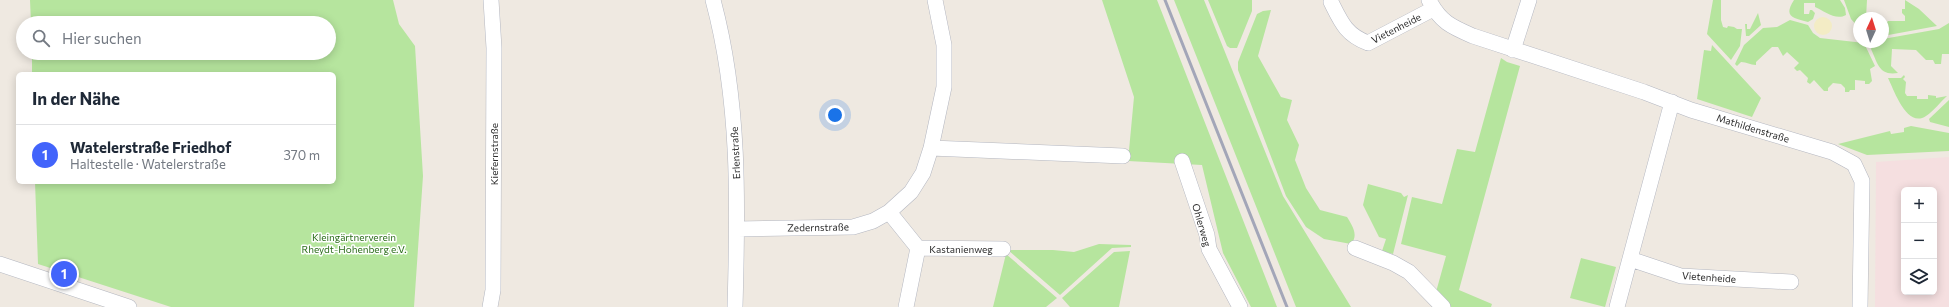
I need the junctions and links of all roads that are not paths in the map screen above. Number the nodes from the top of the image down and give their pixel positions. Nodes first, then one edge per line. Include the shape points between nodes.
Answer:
1 (491, 0) edge
2 (713, 0) edge
3 (935, 0) edge
4 (1529, 0) edge
5 (1331, 2) dead end
6 (1431, 5) edge
7 (1513, 50) junction
8 (1672, 102) junction
9 (931, 148) junction
10 (1124, 156) dead end
11 (1182, 161) dead end
12 (889, 212) junction
13 (738, 229) junction
14 (918, 248) junction
15 (1355, 248) dead end
16 (1003, 249) dead end
17 (1630, 259) junction
18 (0, 264) edge
19 (1791, 282) dead end
20 (129, 307) edge
21 (490, 307) edge
22 (735, 307) edge
23 (906, 307) edge
24 (1240, 307) edge
25 (1443, 307) edge
26 (1617, 307) edge
27 (1860, 307) edge

1 - 21 street, Kiefernstraße via 494,48 493,290
2 - 13 street, Erlenstraße via 731,88
3 - 9 street, Zedernstraße via 944,44 944,87
4 - 7 street
5 - 6 street, Vietenheide via 1346,31 1368,43
6 - 7 street, Mathildenstraße via 1448,25
7 - 8 street, Mathildenstraße
8 - 17 street
8 - 27 street, Mathildenstraße via 1832,152 1854,164 1862,181
9 - 10 street
9 - 12 street, Zedernstraße via 923,173 911,192
11 - 24 street, Ohlerweg via 1207,235 1209,249
12 - 13 street, Zedernstraße via 873,221 853,227
12 - 14 street, Kastanienweg
13 - 22 street, Erlenstraße
14 - 16 street, Kastanienweg
14 - 23 street, Kastanienweg
15 - 25 street via 1393,262 1410,272
17 - 19 street, Vietenheide via 1681,276
17 - 26 street
18 - 20 street

